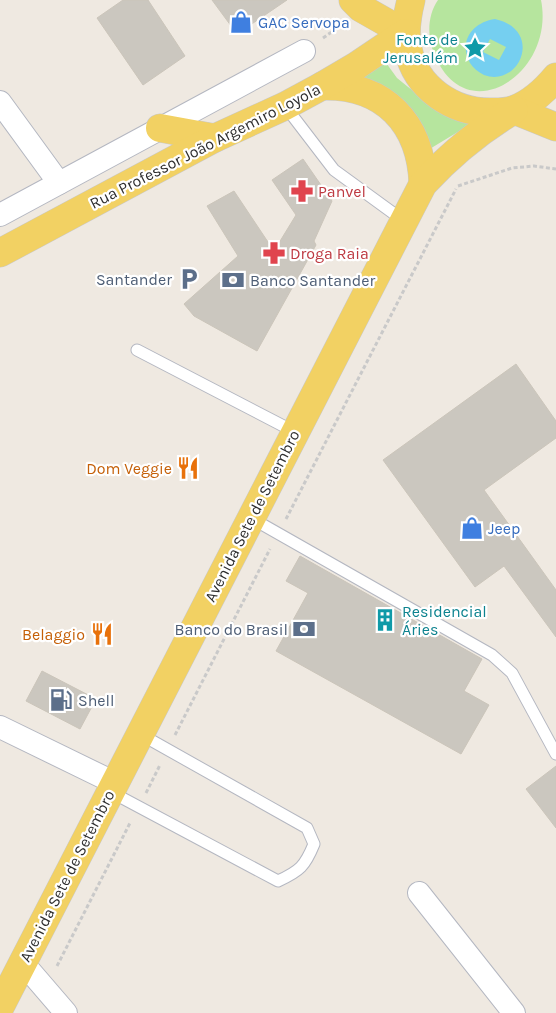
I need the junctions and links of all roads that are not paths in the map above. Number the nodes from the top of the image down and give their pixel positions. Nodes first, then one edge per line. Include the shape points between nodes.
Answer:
1 (411, 0) edge
2 (357, 4) edge
3 (406, 33) junction
4 (304, 51) dead end
5 (370, 56) junction
6 (556, 77) edge
7 (322, 86) junction
8 (0, 102) edge
9 (285, 106) junction
10 (514, 110) junction
11 (556, 127) edge
12 (160, 128) junction
13 (215, 138) junction
14 (59, 183) junction
15 (423, 184) junction
16 (0, 215) edge
17 (404, 221) junction
18 (0, 252) edge
19 (137, 350) dead end
20 (295, 432) junction
21 (251, 518) junction
22 (0, 728) edge
23 (140, 734) junction
24 (556, 754) edge
25 (112, 787) junction
26 (419, 893) dead end
27 (23, 963) junction
28 (0, 1007) edge
29 (66, 1013) edge
30 (514, 1013) edge

1 - 3 main road
2 - 3 main road
2 - 5 main road via 370,31
3 - 5 main road, Rua Professor João Argemiro Loyola
3 - 10 main road via 413,66 433,93 448,103 480,113
4 - 12 street, Rua Professor João Argemiro Loyola
5 - 7 main road, Rua Professor João Argemiro Loyola
6 - 10 main road, Avenida Sete de Setembro via 531,101
7 - 9 main road, Rua Professor João Argemiro Loyola
7 - 15 main road via 360,90 393,109 419,149
8 - 14 street
9 - 13 main road, Rua Professor João Argemiro Loyola
9 - 17 lane via 334,170
10 - 11 main road
10 - 15 main road, Avenida Sete de Setembro via 467,142
12 - 13 main road
12 - 14 street, Rua Professor João Argemiro Loyola
13 - 18 main road, Rua Professor João Argemiro Loyola
14 - 16 street, Rua Professor João Argemiro Loyola
15 - 17 main road, Avenida Sete de Setembro
17 - 20 main road, Avenida Sete de Setembro
19 - 20 lane
20 - 21 main road, Avenida Sete de Setembro
21 - 23 main road, Avenida Sete de Setembro
21 - 24 lane via 492,655 512,672
22 - 25 street
23 - 25 main road, Avenida Sete de Setembro
23 - 25 lane via 307,828 314,844 307,861 295,873 278,881 139,806
25 - 27 main road, Avenida Sete de Setembro
26 - 30 street
27 - 28 main road, Avenida Sete de Setembro
27 - 29 street

